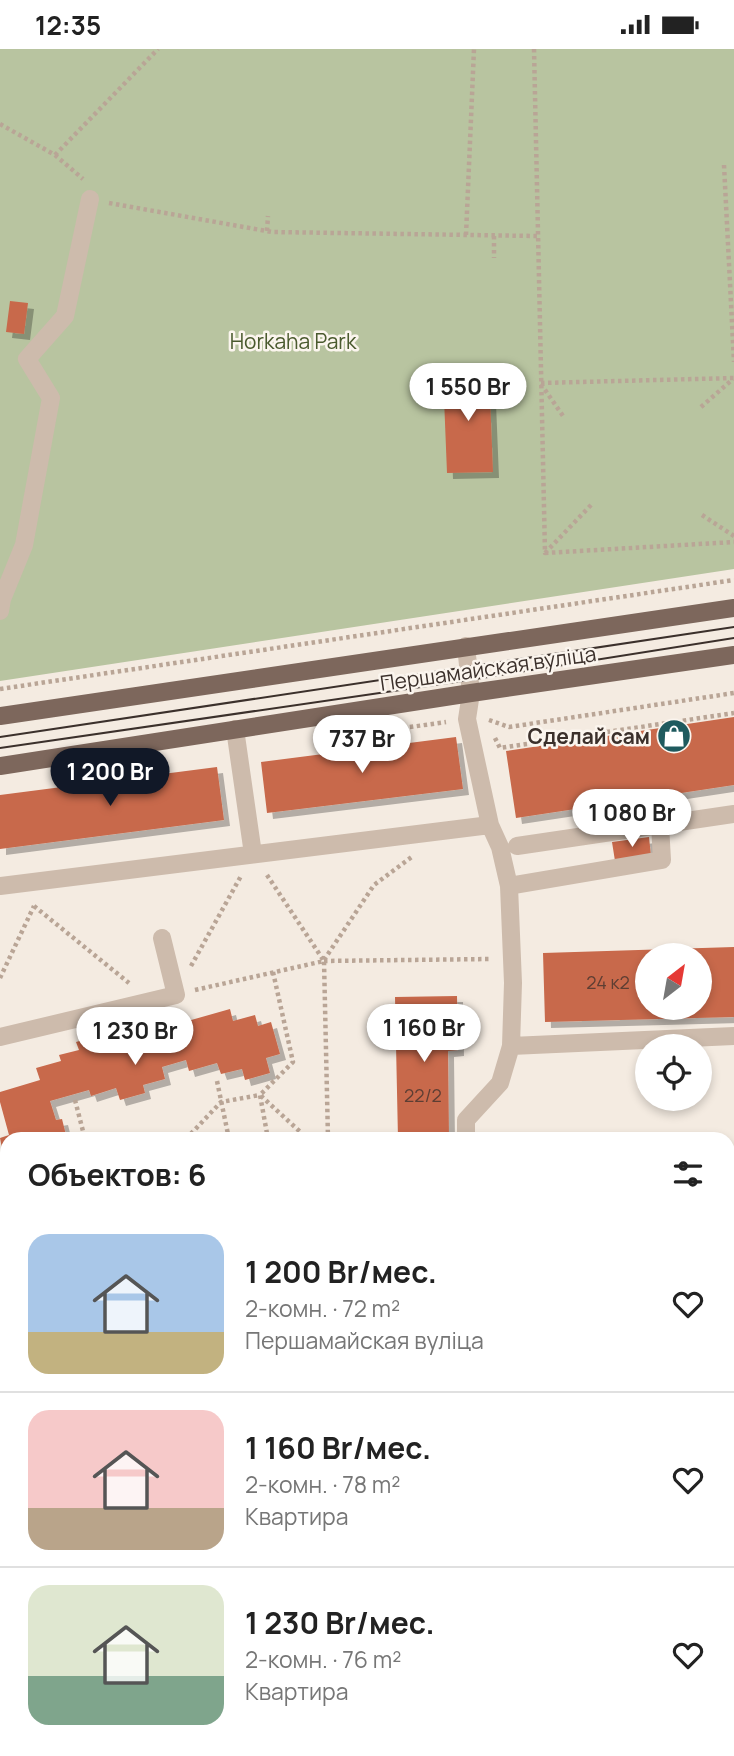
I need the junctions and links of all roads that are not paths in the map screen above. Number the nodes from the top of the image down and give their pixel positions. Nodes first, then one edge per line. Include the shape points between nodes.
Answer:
1 (90, 199) road end
2 (734, 608) edge
3 (0, 611) edge
4 (466, 646) junction
5 (734, 655) edge
6 (471, 693) junction
7 (0, 716) edge
8 (235, 730) junction
9 (0, 766) edge
10 (734, 814) edge
11 (490, 825) junction
12 (660, 825) junction
13 (517, 846) dead end
14 (253, 854) junction
15 (0, 886) edge
16 (509, 886) junction
17 (162, 938) dead end
18 (734, 1036) edge
19 (0, 1037) edge
20 (511, 1045) junction
21 (466, 1132) edge

1 - 3 street via 65,317 27,359 51,398 24,545
2 - 4 main road, Першамайская вуліца
4 - 6 street
4 - 7 main road, Першамайская вуліца
5 - 6 main road, Першамайская вуліца
6 - 8 main road, Першамайская вуліца
6 - 11 street via 467,719
8 - 9 main road, Першамайская вуліца
8 - 14 street
10 - 12 street
11 - 14 street
11 - 16 street
12 - 13 street
12 - 16 street via 662,860
14 - 15 street
16 - 20 street
17 - 19 street via 176,995
18 - 20 street
20 - 21 street via 500,1083 466,1120

